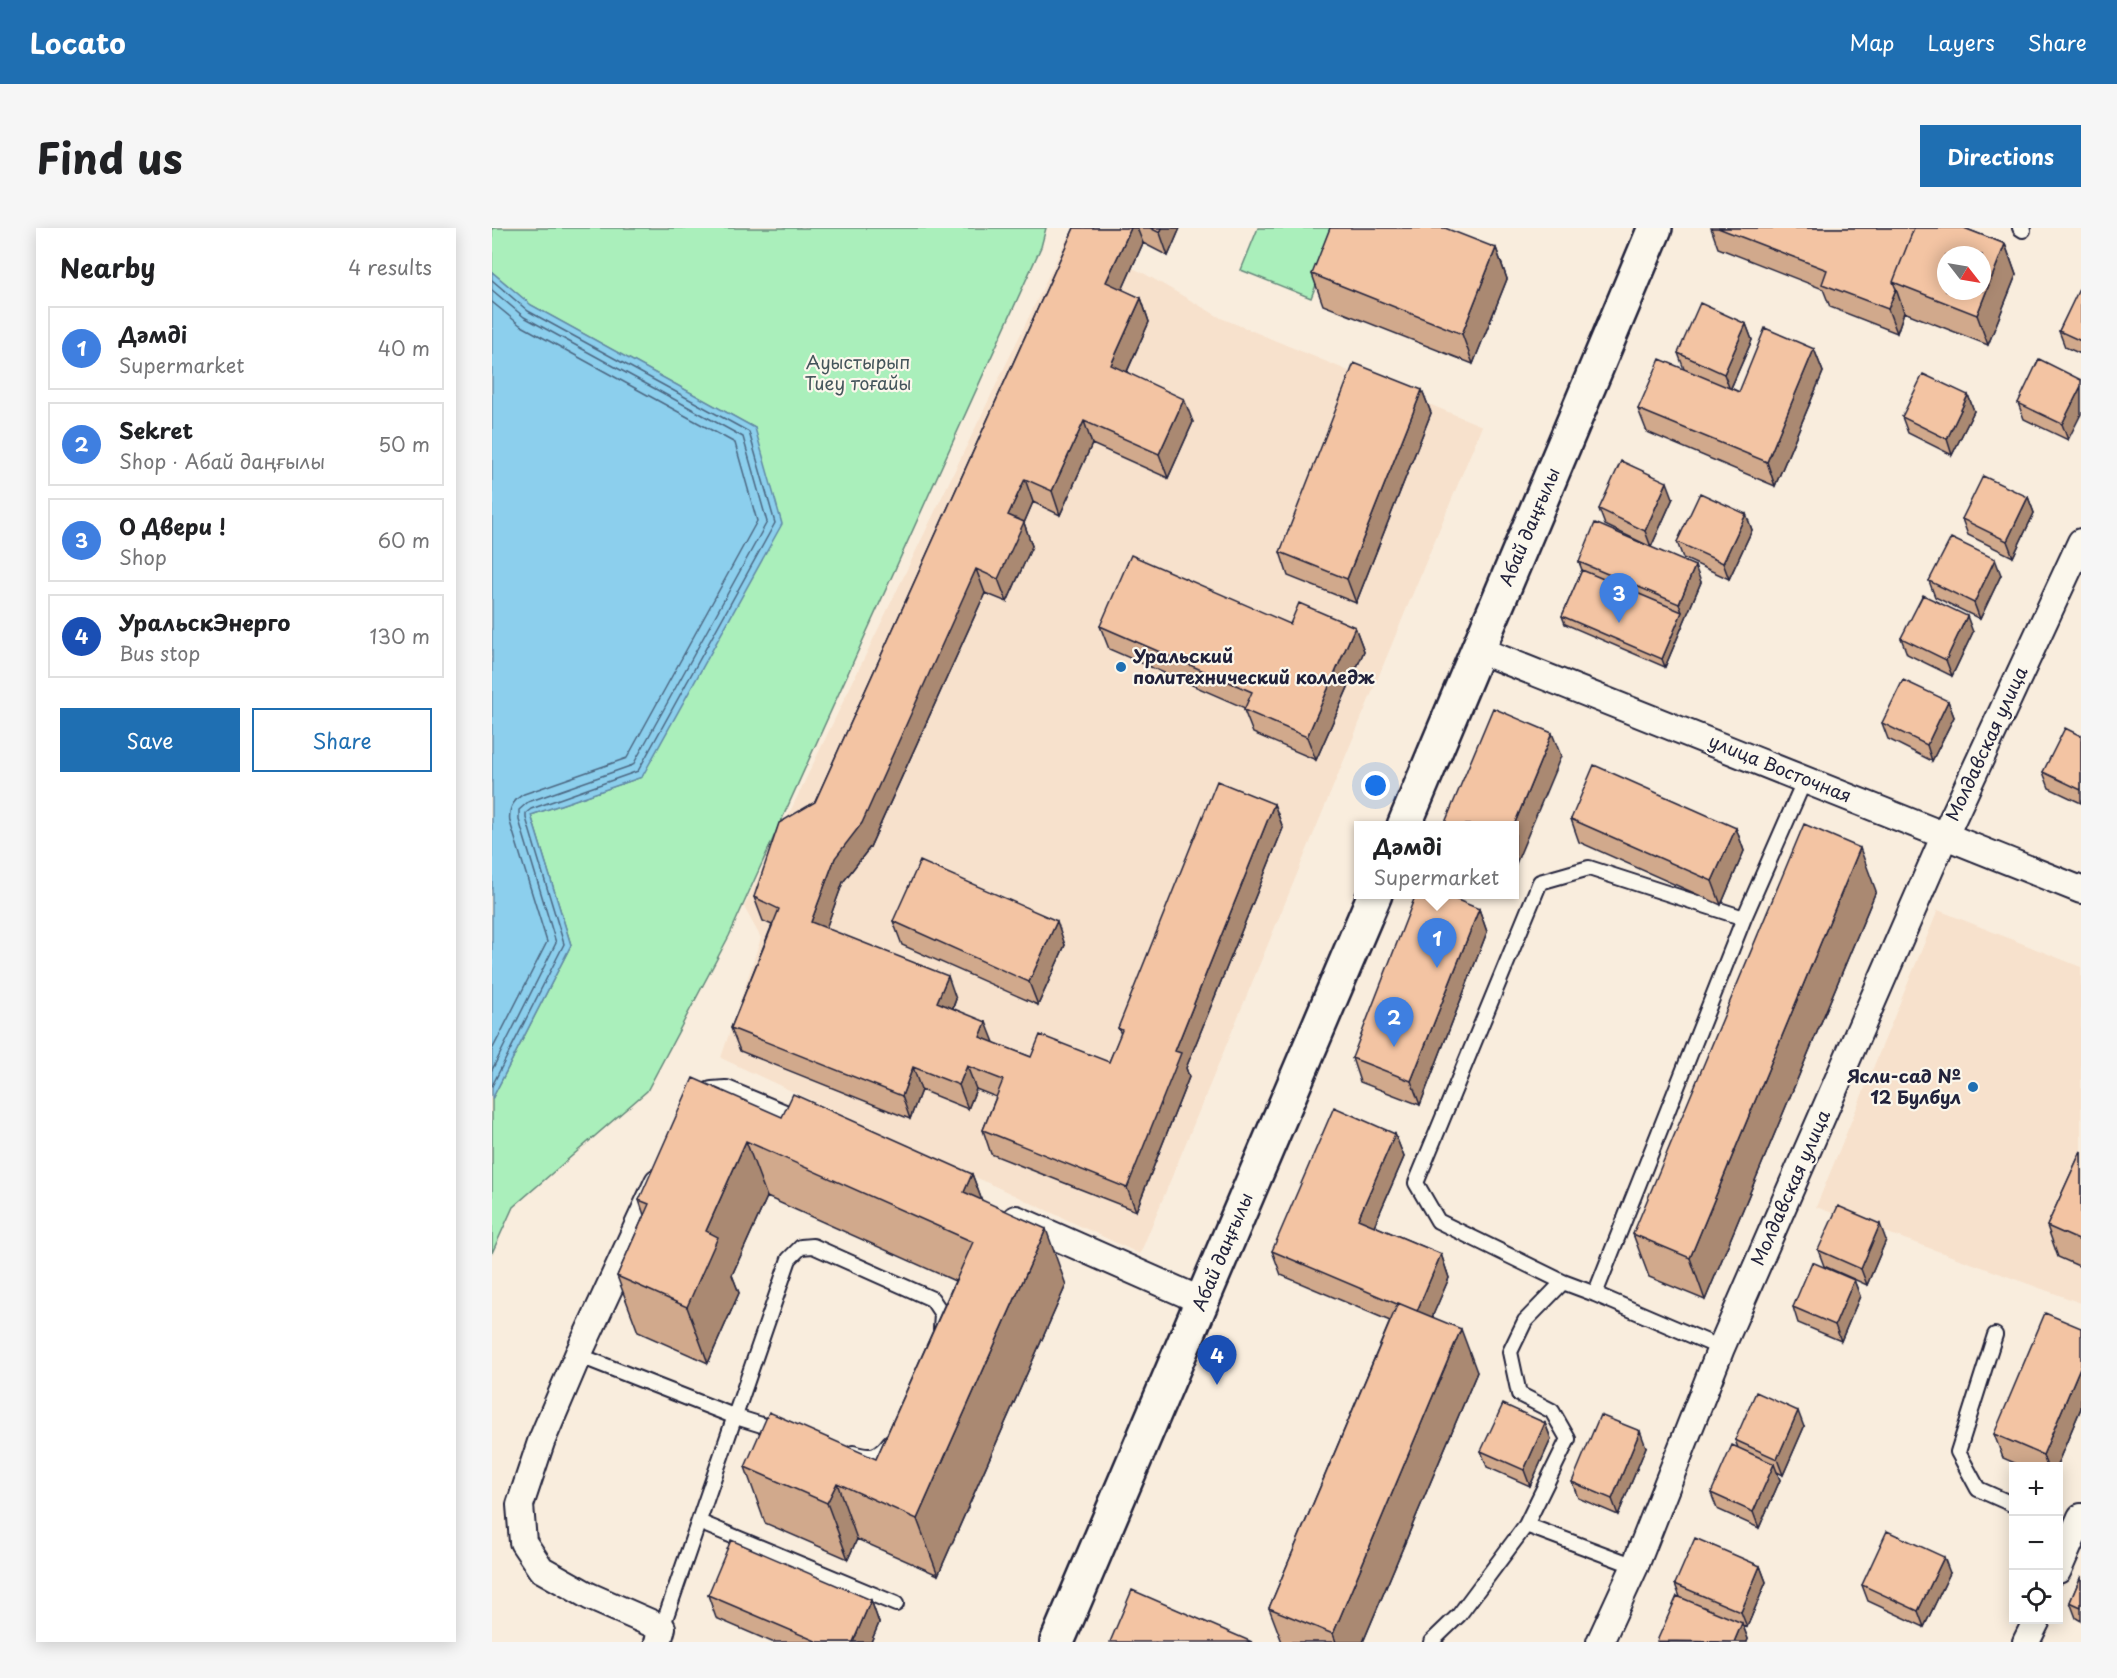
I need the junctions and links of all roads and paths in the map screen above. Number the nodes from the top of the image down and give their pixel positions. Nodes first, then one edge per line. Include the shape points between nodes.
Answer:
1 (1655, 228) edge
2 (2081, 542) edge
3 (1479, 650) junction
4 (1805, 779) junction
5 (1406, 821) edge
6 (1945, 835) junction
7 (2081, 890) edge
8 (1373, 899) edge
9 (1744, 918) junction
10 (686, 1121) edge
11 (836, 1140) edge
12 (666, 1164) edge
13 (997, 1211) edge
14 (1563, 1282) junction
15 (1595, 1294) junction
16 (1202, 1301) junction
17 (1995, 1335) dead end
18 (938, 1337) edge
19 (1721, 1348) junction
20 (578, 1355) junction
21 (736, 1417) junction
22 (897, 1428) edge
23 (792, 1434) edge
24 (837, 1448) edge
25 (2009, 1503) edge
26 (699, 1522) junction
27 (1526, 1525) junction
28 (2071, 1525) edge
29 (2063, 1553) edge
30 (1635, 1566) junction
31 (896, 1604) dead end
32 (2035, 1624) edge
33 (660, 1635) edge
34 (1057, 1642) edge
35 (1431, 1642) edge
36 (1600, 1642) edge
37 (2026, 1642) edge

1 - 3 main road, Абай даңғылы
2 - 6 street, Молдавская улица
3 - 4 street, улица Восточная
3 - 5 main road, Абай даңғылы
4 - 6 street, улица Восточная
4 - 9 lane
6 - 7 street, улица Восточная
6 - 19 street, Молдавская улица
8 - 16 main road, Абай даңғылы
9 - 14 lane via 1589,868 1540,882 1416,1183 1438,1221
9 - 15 lane
10 - 11 street via 697,1103 712,1095 726,1094
12 - 20 street
13 - 16 street
14 - 15 lane
14 - 27 lane via 1525,1321 1510,1352 1519,1394 1552,1411 1568,1439
15 - 19 lane
16 - 34 main road, Абай даңғылы
17 - 25 lane via 1958,1452 1978,1489
18 - 21 lane via 942,1314 932,1299 813,1245 801,1247 789,1259
19 - 30 street, Молдавская улица
20 - 21 lane
20 - 33 street via 541,1442 520,1505 523,1542 541,1569
21 - 23 lane
21 - 26 lane
22 - 24 lane via 883,1452 873,1457
26 - 31 lane
26 - 33 lane
27 - 30 lane
27 - 35 lane via 1459,1615
28 - 29 street
30 - 36 street, Молдавская улица
32 - 37 street

